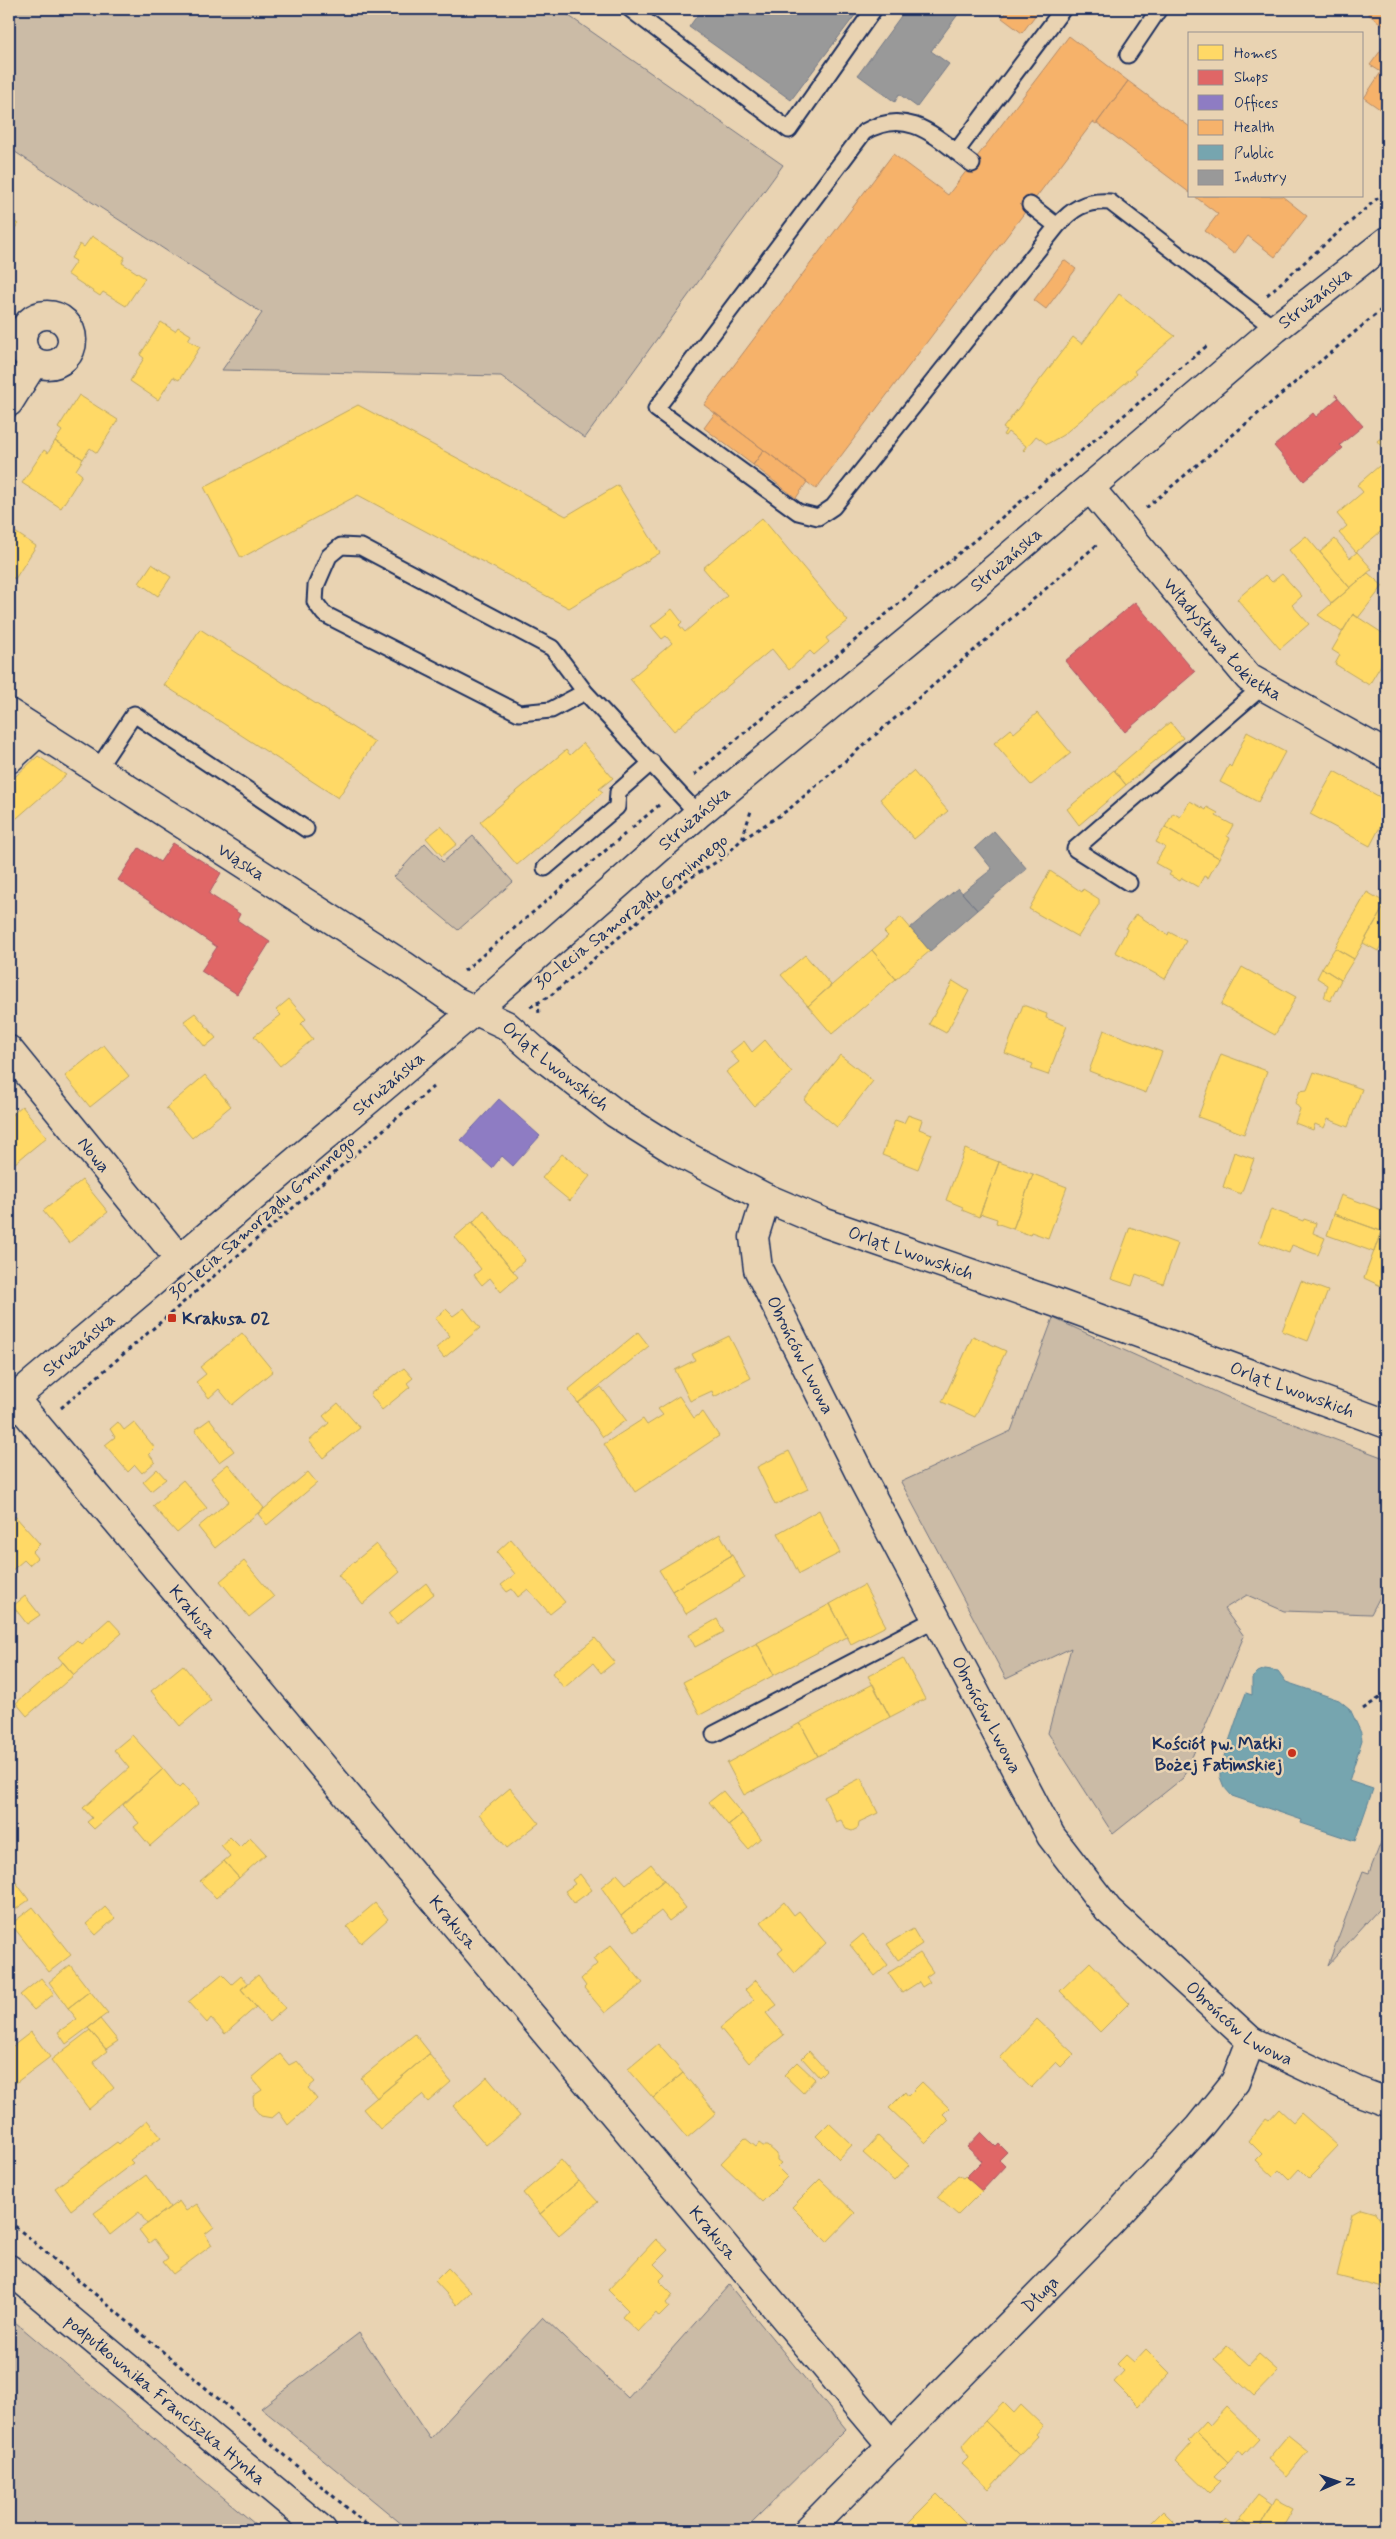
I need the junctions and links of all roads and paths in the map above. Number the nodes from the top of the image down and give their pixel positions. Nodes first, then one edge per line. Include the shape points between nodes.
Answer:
1 (630, 9) edge
2 (874, 9) edge
3 (1063, 9) edge
4 (1159, 9) edge
5 (1128, 56) dead end
6 (956, 152) junction
7 (972, 164) dead end
8 (1030, 205) dead end
9 (1057, 226) junction
10 (1387, 241) edge
11 (1387, 305) edge
12 (1275, 329) junction
13 (34, 362) dead end
14 (9, 402) edge
15 (1090, 488) junction
16 (1122, 528) junction
17 (1263, 686) junction
18 (585, 692) junction
19 (9, 713) edge
20 (38, 732) junction
21 (1387, 755) edge
22 (9, 759) edge
23 (652, 762) junction
24 (97, 770) junction
25 (698, 814) junction
26 (306, 828) dead end
27 (545, 868) dead end
28 (1129, 883) dead end
29 (474, 1011) junction
30 (506, 1024) junction
31 (9, 1050) edge
32 (438, 1083) dead end
33 (766, 1198) junction
34 (180, 1260) junction
35 (11, 1400) edge
36 (36, 1423) junction
37 (1387, 1424) edge
38 (938, 1618) junction
39 (1387, 1692) edge
40 (1362, 1709) dead end
41 (714, 1734) dead end
42 (1251, 2041) junction
43 (1387, 2102) edge
44 (9, 2221) edge
45 (9, 2269) edge
46 (892, 2446) junction
47 (322, 2530) edge
48 (373, 2530) edge
49 (808, 2530) edge

1 - 2 lane via 789,130
3 - 6 lane
4 - 5 lane
6 - 7 lane
6 - 9 lane via 929,131 904,122 874,126 864,132 656,409 798,512 818,516 833,507
8 - 9 lane
9 - 12 lane via 1072,209 1097,201 1110,202
10 - 12 street, Strużańska
11 - 16 path, 30-lecia Samorządu Gminnego
12 - 15 street, Strużańska
13 - 14 street
15 - 16 street, Władysława Łokietka
15 - 25 street, Strużańska
16 - 17 street, Władysława Łokietka via 1249,678
16 - 30 path, 30-lecia Samorządu Gminnego via 1091,549 788,810 742,839 723,858 685,881 550,996
17 - 21 street, Władysława Łokietka
17 - 28 lane via 1075,849
18 - 18 lane via 552,648 361,547 341,546 329,556 316,586 315,602 324,614 519,712 551,710
18 - 23 lane
19 - 20 street, Wąska
20 - 22 street
20 - 24 street, Wąska
23 - 25 lane
23 - 27 lane via 618,792 617,807
24 - 26 lane via 134,714
24 - 29 street, Wąska
25 - 29 street, Strużańska
29 - 30 street, Orląt Lwowskich
29 - 34 street, Strużańska
30 - 33 street, Orląt Lwowskich via 540,1055 615,1113 674,1150
31 - 34 street, Nowa
32 - 36 path, 30-lecia Samorządu Gminnego via 67,1404
33 - 37 street, Orląt Lwowskich via 825,1223 1054,1302
33 - 38 street, Obrońców Lwowa via 754,1237 758,1269 862,1478
34 - 35 street, Strużańska
35 - 36 street, Krakusa
36 - 46 street, Krakusa
38 - 41 lane
38 - 42 street, Obrońców Lwowa via 1051,1836 1108,1910
39 - 40 path
42 - 43 street, Obrońców Lwowa
42 - 46 street, Długa via 1235,2082 1199,2127
44 - 48 path
45 - 47 street, podpułkownika Franciszka Hynka
46 - 49 street, Długa

